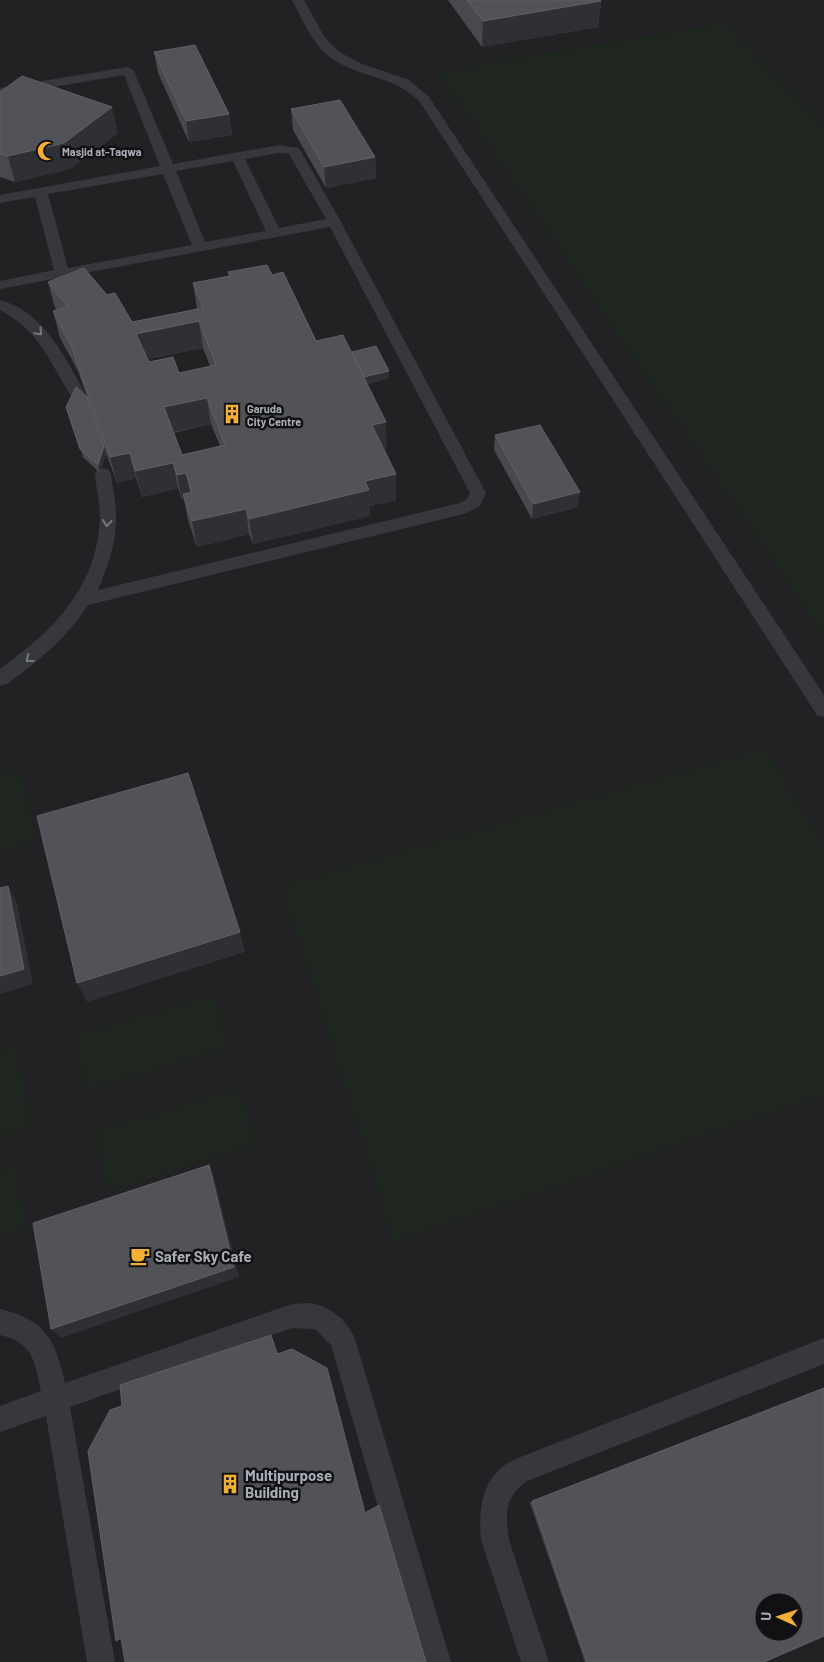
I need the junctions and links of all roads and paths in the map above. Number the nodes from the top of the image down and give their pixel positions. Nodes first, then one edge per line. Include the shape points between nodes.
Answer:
1 (298, 0) edge
2 (0, 77) edge
3 (2, 92) edge
4 (237, 157) junction
5 (168, 169) junction
6 (41, 192) junction
7 (0, 199) edge
8 (334, 222) junction
9 (274, 233) junction
10 (200, 247) junction
11 (62, 273) junction
12 (0, 285) edge
13 (0, 304) edge
14 (77, 393) edge
15 (103, 474) dead end
16 (84, 600) junction
17 (0, 679) edge
18 (824, 710) edge
19 (0, 1322) edge
20 (824, 1351) edge
21 (56, 1399) junction
22 (0, 1419) edge
23 (101, 1662) edge
24 (437, 1662) edge
25 (535, 1662) edge

1 - 18 lane via 330,51 353,64 403,81 425,100
2 - 3 lane
3 - 5 lane via 128,71
4 - 5 lane
4 - 8 lane via 284,149 294,151
4 - 9 lane
5 - 6 lane
5 - 10 lane
6 - 7 lane
6 - 11 lane
8 - 9 lane
8 - 16 lane via 475,486 476,500 464,508
9 - 10 lane
10 - 11 lane
11 - 12 lane
13 -> 14 lane via 26,319 42,334
15 -> 16 lane via 108,516 104,549 97,574
16 -> 17 lane via 58,633 32,657
19 - 21 lane via 18,1324 35,1337 46,1355
20 - 25 lane via 518,1471 505,1480 495,1498 495,1540
21 - 22 lane
21 - 23 lane
21 - 24 lane via 292,1316 322,1318 342,1339

